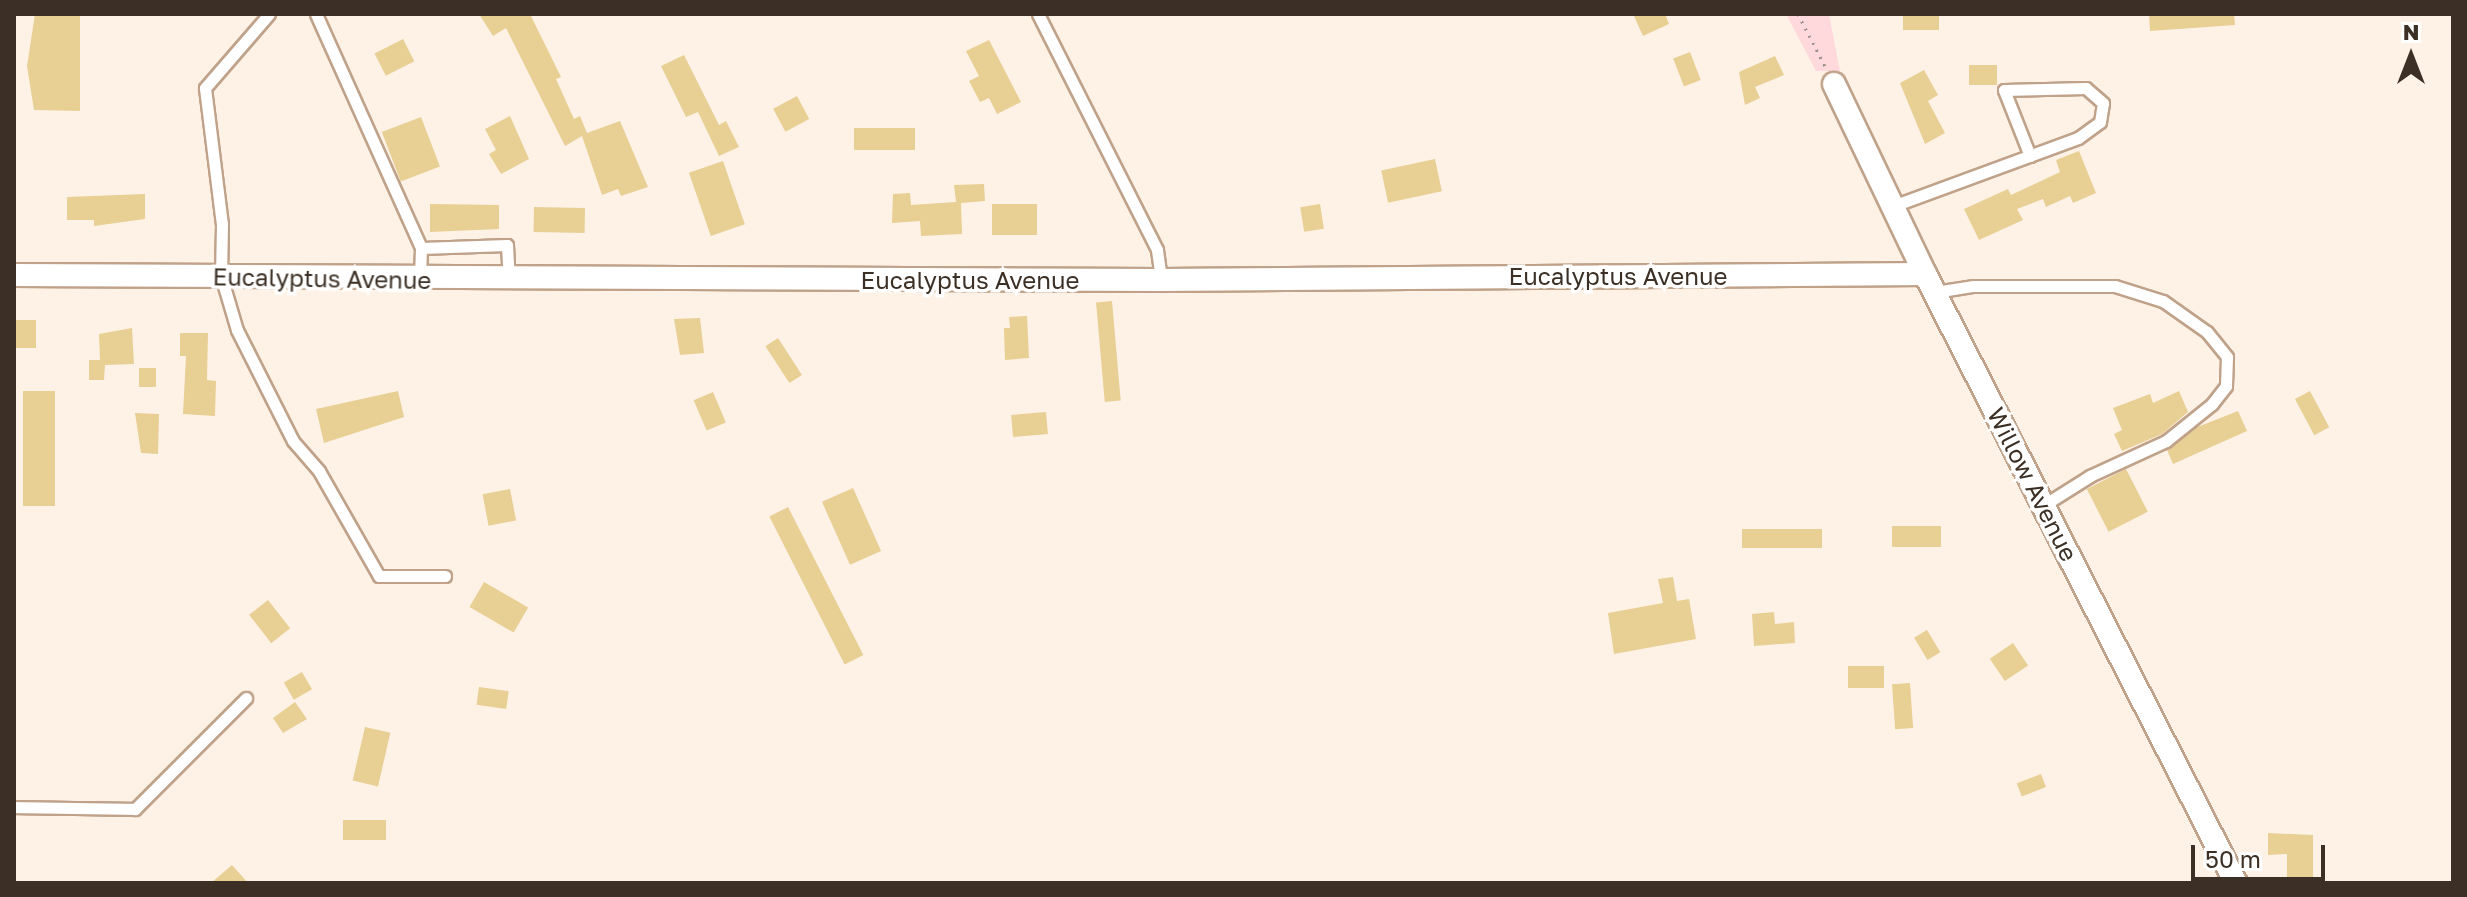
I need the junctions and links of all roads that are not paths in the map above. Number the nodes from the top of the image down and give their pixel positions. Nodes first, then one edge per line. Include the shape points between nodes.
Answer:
1 (269, 14) edge
2 (316, 14) edge
3 (1038, 14) edge
4 (1834, 84) road end
5 (2030, 156) junction
6 (1893, 206) junction
7 (421, 248) junction
8 (14, 275) edge
9 (221, 276) junction
10 (420, 279) junction
11 (509, 280) junction
12 (1161, 280) junction
13 (1930, 283) junction
14 (2044, 505) junction
15 (445, 576) dead end
16 (246, 698) dead end
17 (14, 807) edge
18 (2236, 883) edge

1 - 9 lane via 205,88 222,224
2 - 7 lane
3 - 12 lane via 1157,250
4 - 6 street, Willow Avenue
5 - 5 lane via 2078,138 2100,122 2103,103 2086,88 2004,90
5 - 6 lane
6 - 13 street, Willow Avenue
7 - 10 lane
7 - 11 lane via 507,245
8 - 9 street, Eucalyptus Avenue
9 - 10 street, Eucalyptus Avenue
9 - 15 lane via 237,330 293,441 344,511 368,562 379,576
10 - 11 street, Eucalyptus Avenue
11 - 12 street, Eucalyptus Avenue
12 - 13 street, Eucalyptus Avenue
13 - 14 street, Willow Avenue
13 - 14 lane via 2115,286 2163,301 2207,332 2227,357 2226,386 2212,404 2166,441 2090,476
14 - 18 street, Willow Avenue
16 - 17 lane via 135,809

